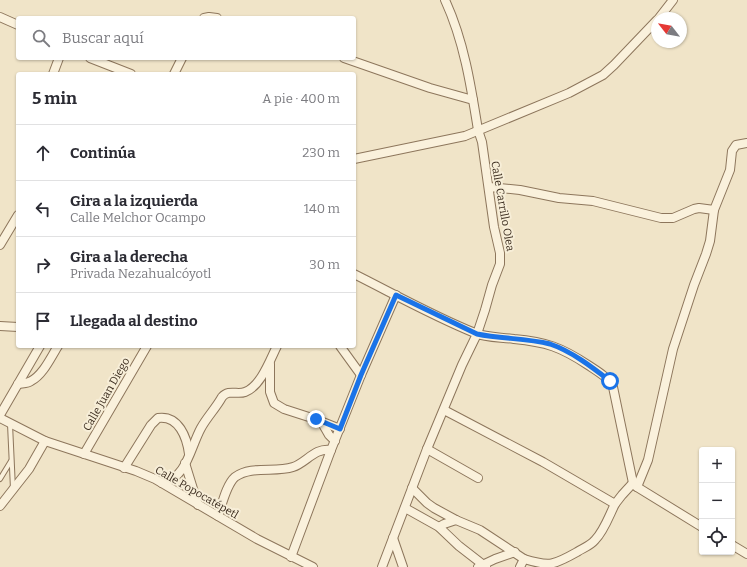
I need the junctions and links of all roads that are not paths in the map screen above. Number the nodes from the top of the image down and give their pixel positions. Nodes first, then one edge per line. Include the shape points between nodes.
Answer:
1 (445, 0) edge
2 (673, 0) edge
3 (664, 12) edge
4 (0, 17) edge
5 (16, 24) edge
6 (651, 26) edge
7 (58, 60) edge
8 (95, 60) edge
9 (181, 60) edge
10 (350, 60) edge
11 (54, 72) edge
12 (126, 72) edge
13 (175, 72) edge
14 (473, 100) junction
15 (478, 130) junction
16 (747, 143) edge
17 (356, 159) edge
18 (489, 187) junction
19 (714, 210) junction
20 (16, 218) edge
21 (0, 245) edge
22 (356, 275) edge
23 (396, 295) junction
24 (0, 326) edge
25 (16, 327) edge
26 (477, 334) junction
27 (39, 348) edge
28 (57, 348) edge
29 (146, 348) edge
30 (276, 348) edge
31 (341, 348) edge
32 (270, 360) junction
33 (361, 375) junction
34 (18, 384) junction
35 (444, 410) junction
36 (0, 415) edge
37 (0, 418) edge
38 (321, 421) junction
39 (10, 424) junction
40 (340, 429) junction
41 (45, 441) junction
42 (334, 441) junction
43 (427, 449) junction
44 (331, 450) junction
45 (84, 454) junction
46 (189, 454) junction
47 (11, 460) junction
48 (185, 463) junction
49 (124, 468) junction
50 (478, 478) dead end
51 (0, 479) edge
52 (162, 483) junction
53 (635, 485) junction
54 (412, 488) junction
55 (13, 490) junction
56 (427, 503) junction
57 (615, 504) junction
58 (198, 505) junction
59 (0, 506) edge
60 (405, 508) junction
61 (218, 516) junction
62 (456, 520) junction
63 (699, 525) edge
64 (437, 526) junction
65 (393, 538) junction
66 (735, 547) edge
67 (515, 552) junction
68 (747, 554) edge
69 (291, 557) junction
70 (524, 559) junction
71 (482, 566) edge
72 (313, 567) edge
73 (382, 567) edge
74 (403, 567) edge
75 (520, 567) edge

1 - 14 street, Calle Carrillo Olea via 460,38
2 - 3 street
4 - 5 street
6 - 15 street via 603,75 569,93
7 - 11 street
8 - 12 street
9 - 13 street
10 - 14 street
14 - 15 street, Calle Carrillo Olea
15 - 17 street via 465,136
15 - 18 street, Calle Carrillo Olea
16 - 19 street via 738,144 733,148 730,170
18 - 19 street via 593,201 661,218 673,218 699,208
18 - 26 street, Calle Carrillo Olea via 501,258
19 - 53 street via 710,241 673,349 648,460
20 - 21 street
22 - 23 street
23 - 26 street
23 - 33 street
24 - 25 street
26 - 35 street, Calle Carrillo Olea
26 - 53 street via 550,344 567,352 610,381
27 - 34 street
28 - 34 street via 37,376 31,381
29 - 45 street, Calle Juan Diego
30 - 32 street
31 - 33 street
32 - 38 street via 270,392 274,403 284,409
32 - 46 street via 261,377 251,388 244,392 224,394 203,425
33 - 40 street
34 - 36 street
35 - 43 street, Calle Carrillo Olea
35 - 57 street via 543,462
37 - 39 street, Calle Popocatépetl
38 - 40 street
38 - 42 street
39 - 41 street, Calle Popocatépetl
39 - 47 lane
40 - 42 street
41 - 45 street, Calle Popocatépetl
41 - 55 street
42 - 44 street
43 - 50 street
43 - 54 street, Calle Carrillo Olea
44 - 61 street via 317,452 294,467 263,469 236,476 228,486
44 - 69 street
45 - 49 street, Calle Popocatépetl
46 - 48 street
46 - 49 street via 179,426 165,418 158,418
47 - 51 lane
47 - 55 lane
48 - 52 street via 176,477
48 - 58 street
49 - 52 street, Calle Popocatépetl
52 - 58 street, Calle Popocatépetl
53 - 57 street
53 - 63 street
54 - 56 street
54 - 60 street, Calle Carrillo Olea
55 - 59 street
56 - 62 street
56 - 64 street
57 - 70 street via 600,533 589,546 555,564 542,564
58 - 61 street, Calle Popocatépetl
60 - 64 street
60 - 65 street, Calle Carrillo Olea
61 - 69 street, Calle Popocatépetl
62 - 64 street
62 - 67 street via 480,530
64 - 71 street
65 - 73 street, Calle Carrillo Olea
65 - 74 street
66 - 68 street
67 - 70 street
67 - 71 street
69 - 72 street, Calle Popocatépetl
70 - 75 street

